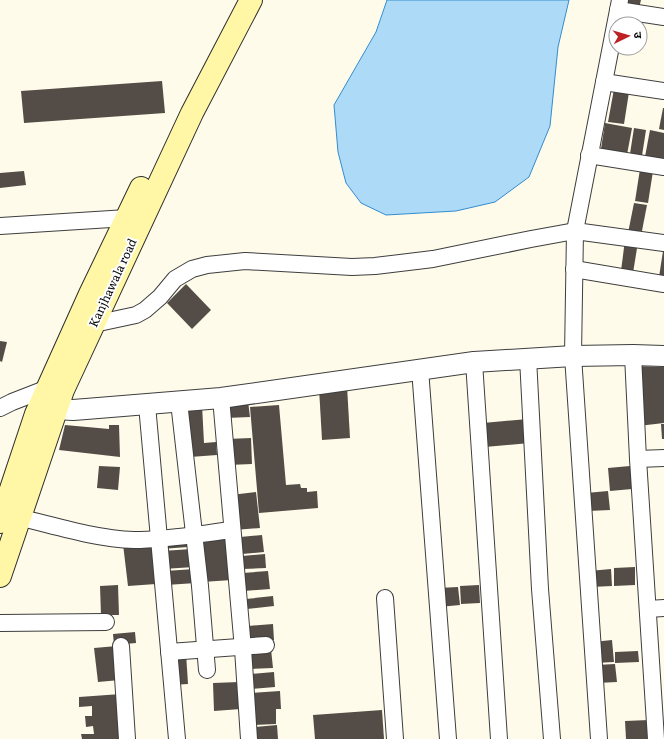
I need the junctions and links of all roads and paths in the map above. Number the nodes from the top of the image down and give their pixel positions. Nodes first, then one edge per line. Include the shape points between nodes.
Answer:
1 (235, 0) edge
2 (251, 0) edge
3 (619, 5) edge
4 (664, 17) edge
5 (604, 82) junction
6 (664, 91) edge
7 (589, 155) junction
8 (664, 167) edge
9 (135, 218) junction
10 (0, 226) edge
11 (575, 231) junction
12 (664, 243) edge
13 (574, 269) junction
14 (664, 284) edge
15 (94, 324) junction
16 (633, 355) junction
17 (573, 356) junction
18 (664, 356) edge
19 (528, 358) junction
20 (474, 362) junction
21 (420, 369) junction
22 (48, 388) junction
23 (221, 398) junction
24 (179, 402) junction
25 (4, 403) edge
26 (147, 405) junction
27 (56, 409) junction
28 (664, 458) edge
29 (638, 459) junction
30 (6, 516) edge
31 (232, 530) junction
32 (194, 535) junction
33 (159, 539) junction
34 (0, 576) edge
35 (385, 598) dead end
36 (664, 608) edge
37 (648, 609) junction
38 (106, 622) dead end
39 (0, 623) edge
40 (266, 645) dead end
41 (121, 646) dead end
42 (242, 647) junction
43 (205, 649) junction
44 (169, 652) junction
45 (207, 670) dead end
46 (127, 739) edge
47 (177, 739) edge
48 (249, 739) edge
49 (395, 739) edge
50 (448, 739) edge
51 (498, 739) edge
52 (552, 739) edge
53 (599, 739) edge
54 (656, 739) edge

1 - 9 main road, Kanjhawala road via 180,107
2 - 9 main road, Kanjhawala road
3 - 4 street
3 - 5 street
5 - 6 street
5 - 7 street
7 - 8 street
7 - 11 street
9 - 10 street
9 - 15 main road, Kanjhawala road
9 - 22 main road, Kanjhawala road via 90,294
11 - 12 street
11 - 13 street
11 - 15 street via 433,259 376,266 245,261 207,265 192,269 175,279 145,310 136,315
13 - 14 street
13 - 17 street
15 - 27 main road, Kanjhawala road
16 - 17 street
16 - 18 street
16 - 29 street
17 - 19 street
17 - 53 street
19 - 20 street
19 - 52 street via 540,589
20 - 21 street
20 - 51 street
21 - 23 street
21 - 50 street
22 - 25 street
22 - 30 main road, Kanjhawala road via 36,414
23 - 24 street
23 - 31 street
24 - 26 street
24 - 32 street
26 - 27 street
26 - 33 street
27 - 30 main road, Kanjhawala road
28 - 29 street
29 - 37 street
30 - 33 street via 93,535 133,540
30 - 34 main road, Kanjhawala road
31 - 32 street
31 - 42 street
32 - 33 street
32 - 43 street
33 - 44 street
35 - 49 street
36 - 37 street
37 - 54 street
38 - 39 street
40 - 42 street
41 - 46 street
42 - 43 street
42 - 48 street
43 - 44 street
43 - 45 street
44 - 47 street

